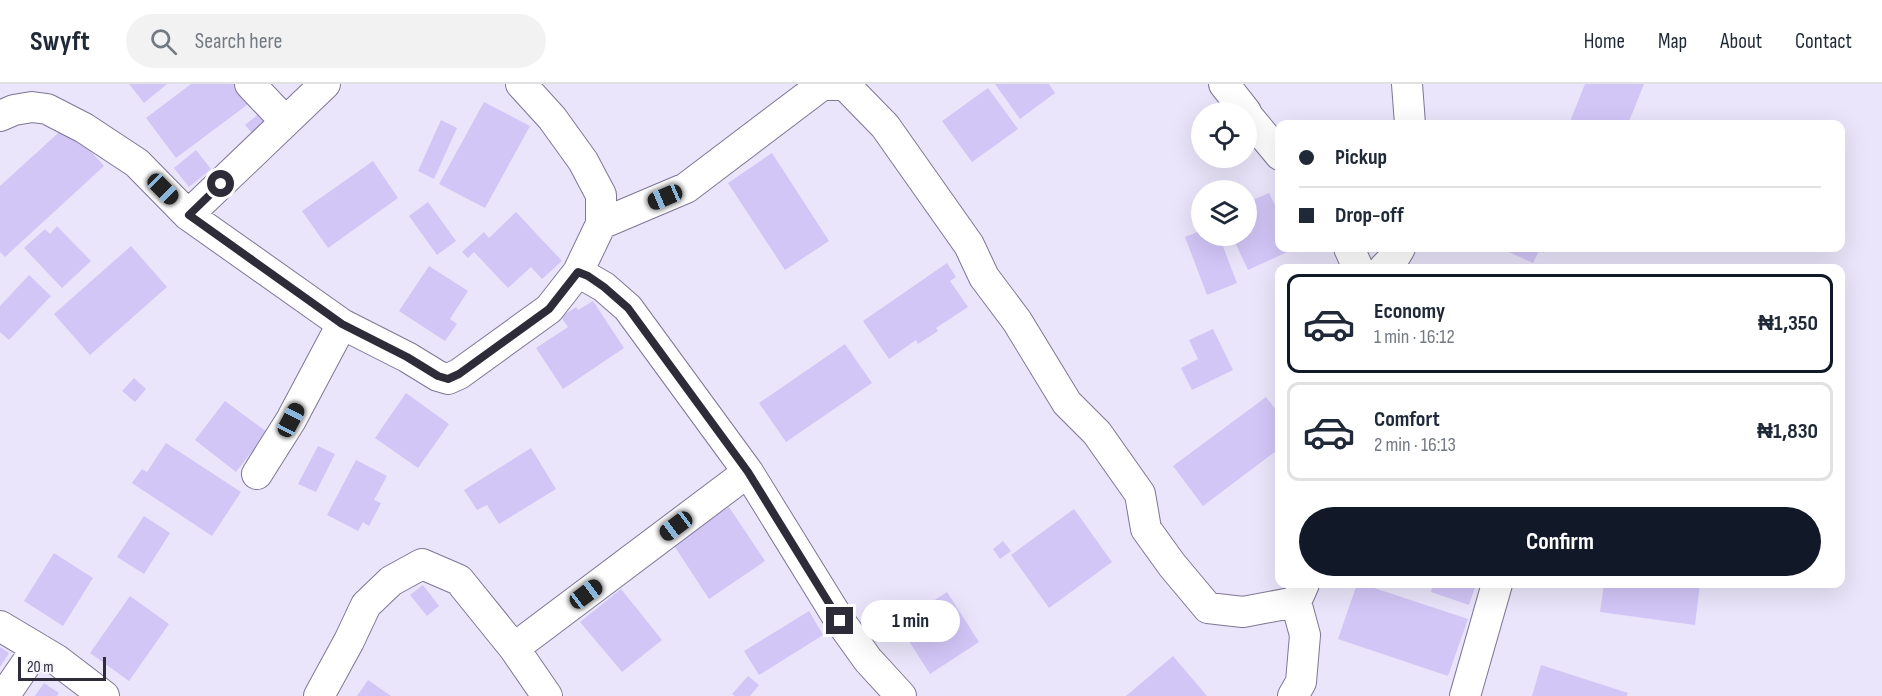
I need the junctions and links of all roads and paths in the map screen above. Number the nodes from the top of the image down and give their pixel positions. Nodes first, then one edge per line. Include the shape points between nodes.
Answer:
1 (250, 84) edge
2 (325, 84) edge
3 (521, 84) edge
4 (1224, 84) edge
5 (1407, 84) edge
6 (1238, 102) edge
7 (0, 116) edge
8 (1410, 120) edge
9 (285, 121) junction
10 (1257, 127) edge
11 (1275, 149) edge
12 (189, 215) junction
13 (601, 224) junction
14 (1398, 252) edge
15 (1388, 264) edge
16 (578, 272) junction
17 (342, 324) junction
18 (748, 472) junction
19 (257, 474) dead end
20 (1496, 588) edge
21 (1300, 593) edge
22 (0, 626) edge
23 (37, 648) junction
24 (514, 648) junction
25 (4, 696) edge
26 (104, 696) edge
27 (319, 696) edge
28 (547, 696) edge
29 (901, 696) edge
30 (1293, 696) edge
31 (1465, 696) edge

1 - 9 street
2 - 9 street
3 - 13 street via 583,161 601,195
4 - 6 street
5 - 8 street
7 - 12 street via 32,107 47,109 84,128 137,163
9 - 12 street
10 - 11 street
12 - 17 street
13 - 16 street
13 - 21 street via 686,188 822,85 845,85 885,126 969,245 984,277 1017,321 1067,403 1097,433 1140,494 1146,529 1208,608 1243,612
14 - 15 street
16 - 17 street via 549,309 448,379
16 - 18 street via 604,287 628,308
17 - 19 street
18 - 24 street
18 - 29 street via 840,621
20 - 31 street
21 - 30 street via 1305,635 1301,682
22 - 23 street
23 - 25 street
23 - 26 street
24 - 27 street via 459,580 422,564 391,581 366,605
24 - 28 street

